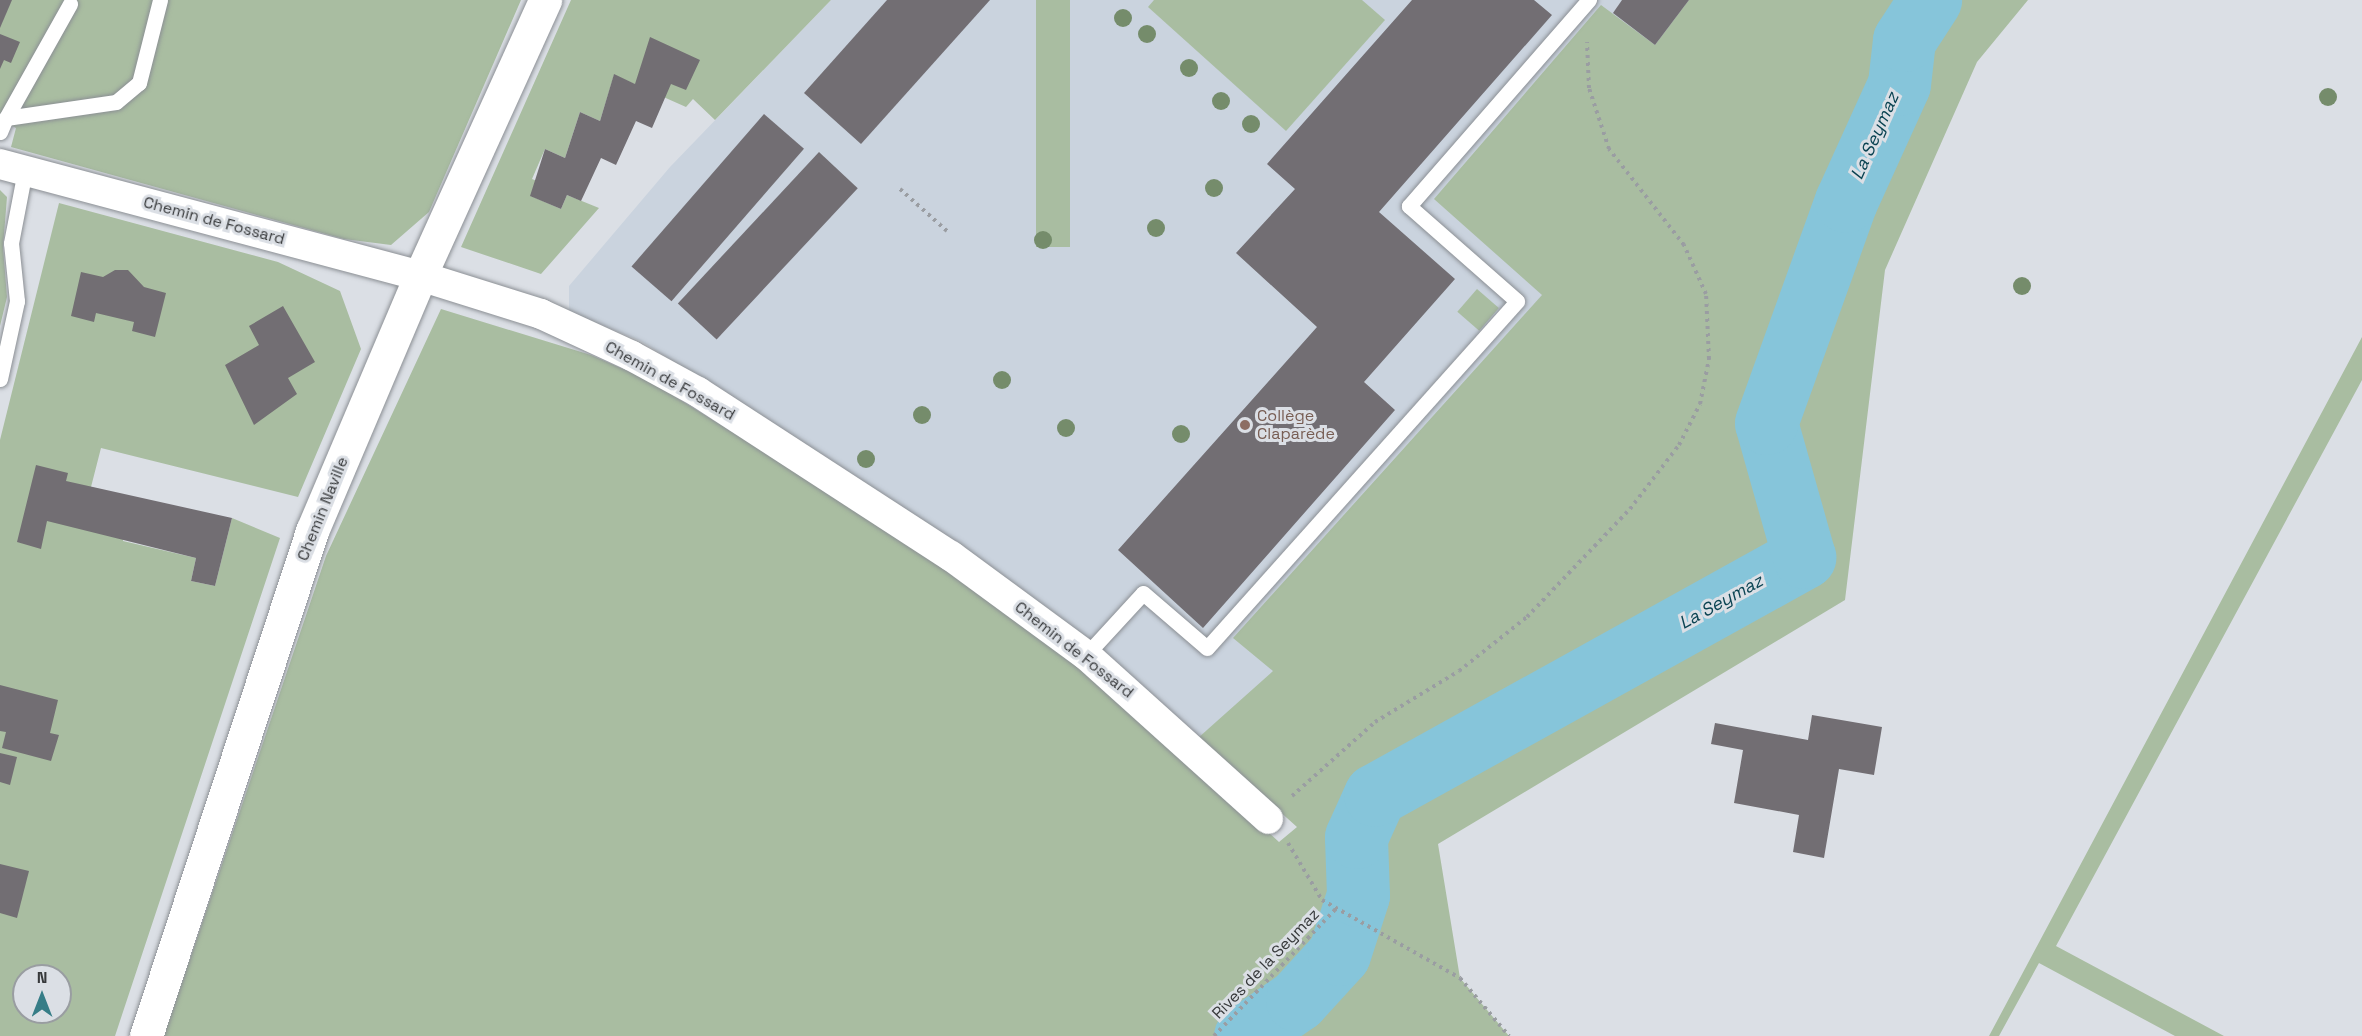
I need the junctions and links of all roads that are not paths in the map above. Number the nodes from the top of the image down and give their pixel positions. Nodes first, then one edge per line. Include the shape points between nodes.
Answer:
1 (160, 0) edge
2 (545, 0) edge
3 (1589, 0) edge
4 (70, 4) dead end
5 (3, 125) edge
6 (12, 167) edge
7 (420, 276) junction
8 (0, 380) edge
9 (1086, 655) junction
10 (1268, 819) road end
11 (146, 1036) edge

1 - 5 lane via 139,83 116,102
2 - 7 street, Chemin Naville
3 - 9 lane via 1409,206 1517,301 1207,648 1143,593
4 - 5 lane
6 - 7 street, Chemin de Fossard
6 - 8 lane via 11,243 17,301
7 - 9 street, Chemin de Fossard via 541,314 698,392 951,556
7 - 11 street, Chemin Naville via 312,531
9 - 10 street, Chemin de Fossard

